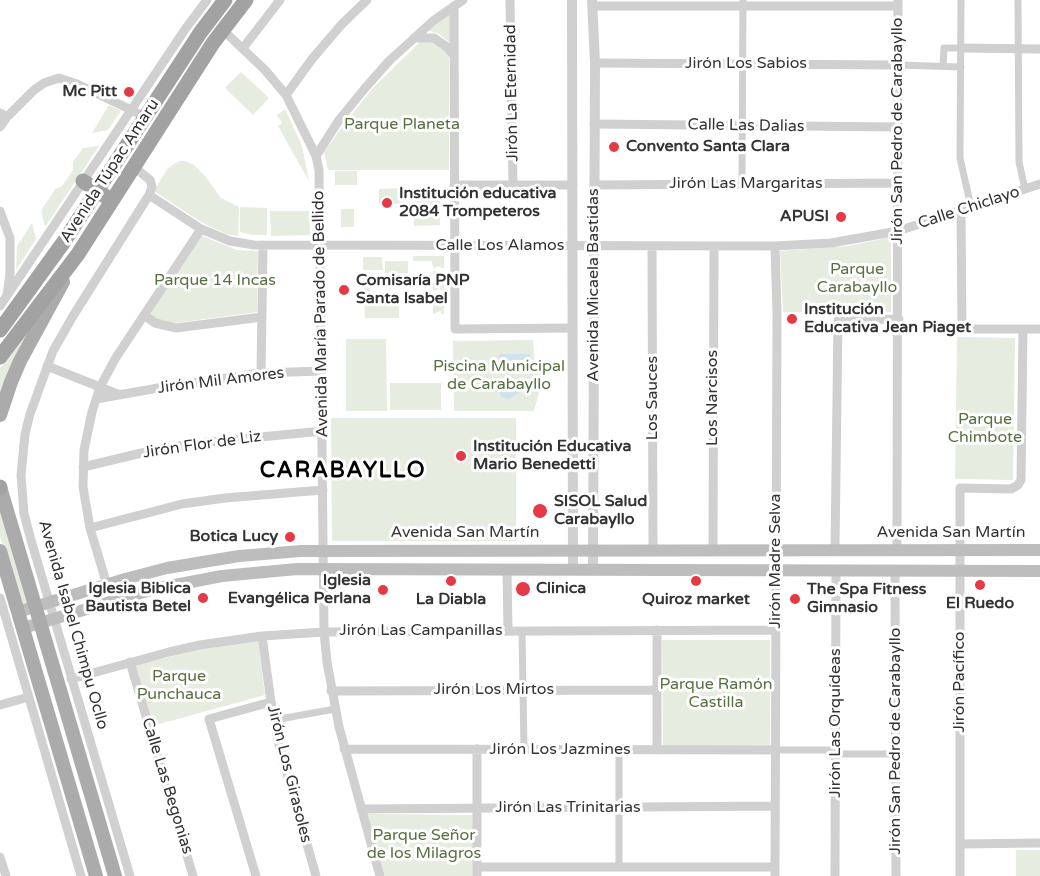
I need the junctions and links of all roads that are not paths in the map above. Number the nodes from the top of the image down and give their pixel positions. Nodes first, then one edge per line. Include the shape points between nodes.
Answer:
1 (246, 0) edge
2 (280, 0) edge
3 (367, 0) edge
4 (463, 0) edge
5 (510, 0) edge
6 (572, 0) edge
7 (961, 0) edge
8 (1018, 0) edge
9 (217, 1) edge
10 (592, 3) edge
11 (743, 3) edge
12 (898, 3) edge
13 (454, 6) junction
14 (222, 30) junction
15 (414, 38) junction
16 (243, 48) junction
17 (961, 48) junction
18 (1017, 49) junction
19 (1040, 49) edge
20 (454, 56) junction
21 (595, 63) junction
22 (742, 64) junction
23 (898, 65) junction
24 (943, 66) junction
25 (961, 66) junction
26 (286, 95) junction
27 (131, 109) junction
28 (4, 115) edge
29 (146, 117) junction
30 (594, 124) junction
31 (742, 126) junction
32 (0, 127) edge
33 (898, 127) junction
34 (316, 156) junction
35 (134, 167) junction
36 (83, 181) junction
37 (898, 183) junction
38 (742, 184) junction
39 (1040, 184) edge
40 (454, 185) junction
41 (513, 185) junction
42 (573, 185) junction
43 (594, 185) junction
44 (1026, 189) junction
45 (98, 191) junction
46 (149, 195) junction
47 (113, 201) junction
48 (971, 207) junction
49 (961, 210) junction
50 (0, 211) edge
51 (201, 229) junction
52 (898, 231) junction
53 (263, 245) junction
54 (321, 245) junction
55 (454, 246) junction
56 (573, 246) junction
57 (594, 246) junction
58 (652, 246) junction
59 (714, 246) junction
60 (775, 246) junction
61 (78, 254) junction
62 (6, 297) junction
63 (0, 306) edge
64 (144, 315) junction
65 (262, 317) junction
66 (898, 320) junction
67 (573, 328) junction
68 (1023, 329) junction
69 (1040, 329) edge
70 (0, 330) edge
71 (0, 357) edge
72 (47, 366) junction
73 (322, 371) junction
74 (261, 374) junction
75 (100, 387) junction
76 (120, 395) junction
77 (96, 399) junction
78 (0, 415) edge
79 (323, 431) junction
80 (83, 467) junction
81 (0, 487) edge
82 (323, 490) junction
83 (90, 528) junction
84 (835, 549) junction
85 (0, 550) edge
86 (324, 550) junction
87 (573, 550) junction
88 (594, 550) junction
89 (653, 550) junction
90 (713, 550) junction
91 (776, 550) junction
92 (897, 550) junction
93 (960, 550) junction
94 (1040, 550) edge
95 (324, 569) junction
96 (507, 569) junction
97 (573, 569) junction
98 (593, 570) junction
99 (776, 570) junction
100 (836, 570) junction
101 (895, 570) junction
102 (960, 571) junction
103 (1040, 571) edge
104 (107, 585) junction
105 (0, 598) edge
106 (42, 604) junction
107 (12, 614) junction
108 (47, 621) junction
109 (16, 630) junction
110 (657, 630) junction
111 (776, 630) junction
112 (508, 631) junction
113 (522, 631) junction
114 (324, 632) junction
115 (262, 636) junction
116 (130, 662) junction
117 (72, 679) junction
118 (523, 690) junction
119 (657, 690) junction
120 (332, 691) junction
121 (29, 697) junction
122 (271, 702) junction
123 (0, 705) edge
124 (335, 709) junction
125 (274, 720) junction
126 (344, 749) junction
127 (477, 749) junction
128 (524, 749) junction
129 (619, 750) junction
130 (657, 750) junction
131 (776, 750) junction
132 (836, 752) junction
133 (896, 754) junction
134 (775, 806) junction
135 (619, 807) junction
136 (477, 808) junction
137 (361, 809) junction
138 (1040, 843) edge
139 (960, 844) junction
140 (0, 857) edge
141 (619, 867) junction
142 (477, 871) edge
143 (688, 871) edge
144 (775, 871) edge
145 (6, 876) edge
146 (81, 876) edge
147 (96, 876) edge
148 (115, 876) edge
149 (130, 876) edge
150 (193, 876) edge
151 (256, 876) edge
152 (316, 876) edge
153 (380, 876) edge
154 (835, 876) edge
155 (896, 876) edge
156 (960, 876) edge

1 - 14 highway, Avenida Túpac Amaru
2 - 16 street
3 - 26 street via 312,59
4 - 13 street
5 - 41 street, Jirón La Eternidad
6 - 42 street, Avenida Micaela Bastidas
7 - 17 street
8 - 18 street
9 - 27 street, Avenida Túpac Amaru via 186,28
9 - 29 highway, Avenida Túpac Amaru
10 - 11 street
10 - 21 street, Avenida Micaela Bastidas
11 - 12 street
11 - 22 street
12 - 23 street, Jirón San Pedro de Carabayllo
13 - 15 street
13 - 20 street
14 - 16 street, Avenida María Parado de Bellido
14 - 35 highway, Avenida Túpac Amaru
15 - 20 street via 434,38
15 - 34 street via 366,87
16 - 26 street, Avenida María Parado de Bellido
17 - 18 street
17 - 24 street via 944,48
17 - 25 street
18 - 19 street
18 - 44 street via 1019,162
20 - 40 street
21 - 22 street, Jirón Los Sabios
21 - 30 street, Avenida Micaela Bastidas
22 - 23 street, Jirón Los Sabios
22 - 31 street
23 - 24 street
23 - 33 street, Jirón San Pedro de Carabayllo
24 - 25 street
25 - 48 street via 960,158
26 - 34 street, Avenida María Parado de Bellido
27 - 28 street via 59,78 44,83
27 - 29 street
27 - 36 street, Avenida Túpac Amaru
28 - 32 street
29 - 45 highway, Avenida Túpac Amaru
30 - 31 street, Calle Las Dalias
30 - 43 street, Avenida Micaela Bastidas
31 - 33 street, Calle Las Dalias
31 - 38 street
33 - 37 street, Jirón San Pedro de Carabayllo
34 - 54 street, Avenida María Parado de Bellido
35 - 46 street via 150,180
35 - 47 highway, Avenida Túpac Amaru
36 - 45 highway
36 - 62 street, Avenida Túpac Amaru
37 - 38 street, Jirón Las Margaritas
37 - 52 street, Jirón San Pedro de Carabayllo
38 - 43 street, Jirón Las Margaritas
39 - 44 street, Calle Chiclayo
40 - 41 street
40 - 55 street
41 - 42 street
42 - 56 street, Avenida Micaela Bastidas
43 - 57 street, Avenida Micaela Bastidas
44 - 48 street, Calle Chiclayo
45 - 47 highway
45 - 70 highway, Avenida Túpac Amaru
46 - 51 street, Calle Los Alamos
46 - 72 street, Avenida Isabel Chimpu Ocllo via 73,316
47 - 61 highway, Avenida Túpac Amaru
48 - 49 street, Calle Chiclayo
49 - 52 street, Calle Chiclayo
49 - 68 street via 962,329
50 - 62 street via 10,238
51 - 53 street, Calle Los Alamos via 230,241
51 - 64 street
52 - 60 street, Calle Los Alamos via 831,243
52 - 66 street, Jirón San Pedro de Carabayllo
53 - 54 street, Calle Los Alamos
53 - 65 street
54 - 55 street, Calle Los Alamos
54 - 73 street, Avenida María Parado de Bellido
55 - 56 street, Calle Los Alamos
55 - 67 street via 455,329
56 - 57 street, Calle Los Alamos
56 - 67 street, Avenida Micaela Bastidas
57 - 58 street, Calle Los Alamos
57 - 88 street, Avenida Micaela Bastidas
58 - 59 street, Calle Los Alamos
58 - 89 street, Los Sauces
59 - 60 street, Calle Los Alamos
59 - 90 street, Los Narcisos
60 - 91 street, Jirón Madre Selva
61 - 71 highway, Avenida Túpac Amaru
61 - 78 main road via 20,361
62 - 63 street, Avenida Túpac Amaru
64 - 65 street via 155,323 176,328
64 - 75 street
65 - 74 street
66 - 84 street via 838,320
66 - 92 street, Jirón San Pedro de Carabayllo
67 - 87 street, Avenida Micaela Bastidas
68 - 69 street
68 - 93 street, Jirón Pacífico via 1020,483 1013,488 960,488
72 - 75 street
72 - 106 street, Avenida Isabel Chimpu Ocllo via 25,434 21,484
73 - 74 street, Jirón Mil Amores
73 - 79 street, Avenida María Parado de Bellido
74 - 76 street, Jirón Mil Amores
75 - 76 street
75 - 77 street
76 - 77 street, Jirón Mil Amores
77 - 80 street
79 - 80 street, Jirón Flor de Liz via 197,443
79 - 82 street, Avenida María Parado de Bellido
80 - 83 street
81 - 106 main road, Avenida Isabel Chimpu Ocllo
82 - 83 street via 182,504
82 - 86 street, Avenida María Parado de Bellido
83 - 104 street
84 - 91 main road, Avenida San Martín
84 - 92 main road, Avenida San Martín
85 - 107 main road
86 - 87 main road, Avenida San Martín
86 - 95 street, Avenida María Parado de Bellido
86 - 104 main road, Avenida San Martín via 215,560 167,568
87 - 88 main road, Avenida San Martín
87 - 97 street, Avenida Micaela Bastidas
88 - 89 main road, Avenida San Martín
88 - 98 street, Avenida Micaela Bastidas
89 - 90 main road, Avenida San Martín
90 - 91 main road, Avenida San Martín
91 - 99 street, Jirón Madre Selva
92 - 93 main road, Avenida San Martín
93 - 94 main road, Avenida San Martín
93 - 102 street, Jirón Pacífico
95 - 96 main road
95 - 108 main road via 198,580 138,593
95 - 114 street, Avenida María Parado de Bellido
96 - 97 main road
96 - 112 street
97 - 98 main road
98 - 99 main road
99 - 100 main road
99 - 111 street, Jirón Madre Selva
100 - 101 main road
100 - 132 street, Jirón Las Orquídeas
101 - 102 main road
101 - 133 street, Jirón San Pedro de Carabayllo
102 - 103 main road
102 - 139 street, Jirón Pacífico
104 - 106 main road, Avenida San Martín
105 - 107 street
106 - 107 main road, Avenida San Martín
106 - 108 main road, Avenida Isabel Chimpu Ocllo
107 - 109 main road
108 - 109 main road
108 - 117 street, Avenida Isabel Chimpu Ocllo
108 - 148 main road, Avenida Isabel Chimpu Ocllo
109 - 121 street
109 - 147 main road
110 - 111 street, Jirón Las Campanillas
110 - 113 street, Jirón Las Campanillas
110 - 119 street
111 - 131 street, Jirón Madre Selva
112 - 113 street, Jirón Las Campanillas
112 - 114 street, Jirón Las Campanillas
113 - 118 street
114 - 115 street, Jirón Las Campanillas
114 - 120 street, Avenida María Parado de Bellido
115 - 116 street, Jirón Las Campanillas via 200,645
115 - 122 street, Jirón Los Girasoles
116 - 117 street, Jirón Las Campanillas
116 - 150 street, Calle Las Begonias
117 - 149 street, Avenida Isabel Chimpu Ocllo
118 - 119 street, Jirón Los Mirtos
118 - 120 street, Jirón Los Mirtos
118 - 128 street
119 - 130 street
120 - 124 street, Avenida María Parado de Bellido
121 - 123 street
121 - 146 street
122 - 125 street, Jirón Los Girasoles
122 - 151 street via 209,719
124 - 125 street
124 - 126 street, Avenida María Parado de Bellido
125 - 152 street, Jirón Los Girasoles
126 - 127 street, Jirón Los Jazmines
126 - 137 street, Avenida María Parado de Bellido
127 - 128 street, Jirón Los Jazmines
127 - 136 street
128 - 129 street, Jirón Los Jazmines
129 - 130 street, Jirón Los Jazmines
129 - 135 street
130 - 131 street, Jirón Los Jazmines
131 - 132 street
131 - 134 street, Jirón Madre Selva
132 - 133 street
132 - 154 street, Jirón Las Orquídeas
133 - 155 street, Jirón San Pedro de Carabayllo
134 - 135 street, Jirón Las Trinitarias
134 - 144 street, Jirón Madre Selva
135 - 136 street, Jirón Las Trinitarias
135 - 141 street
136 - 137 street, Jirón Las Trinitarias
136 - 142 street
137 - 153 street, Avenida María Parado de Bellido
138 - 139 street
139 - 156 street, Jirón Pacífico
140 - 145 street
141 - 142 street
141 - 143 street
143 - 144 street

